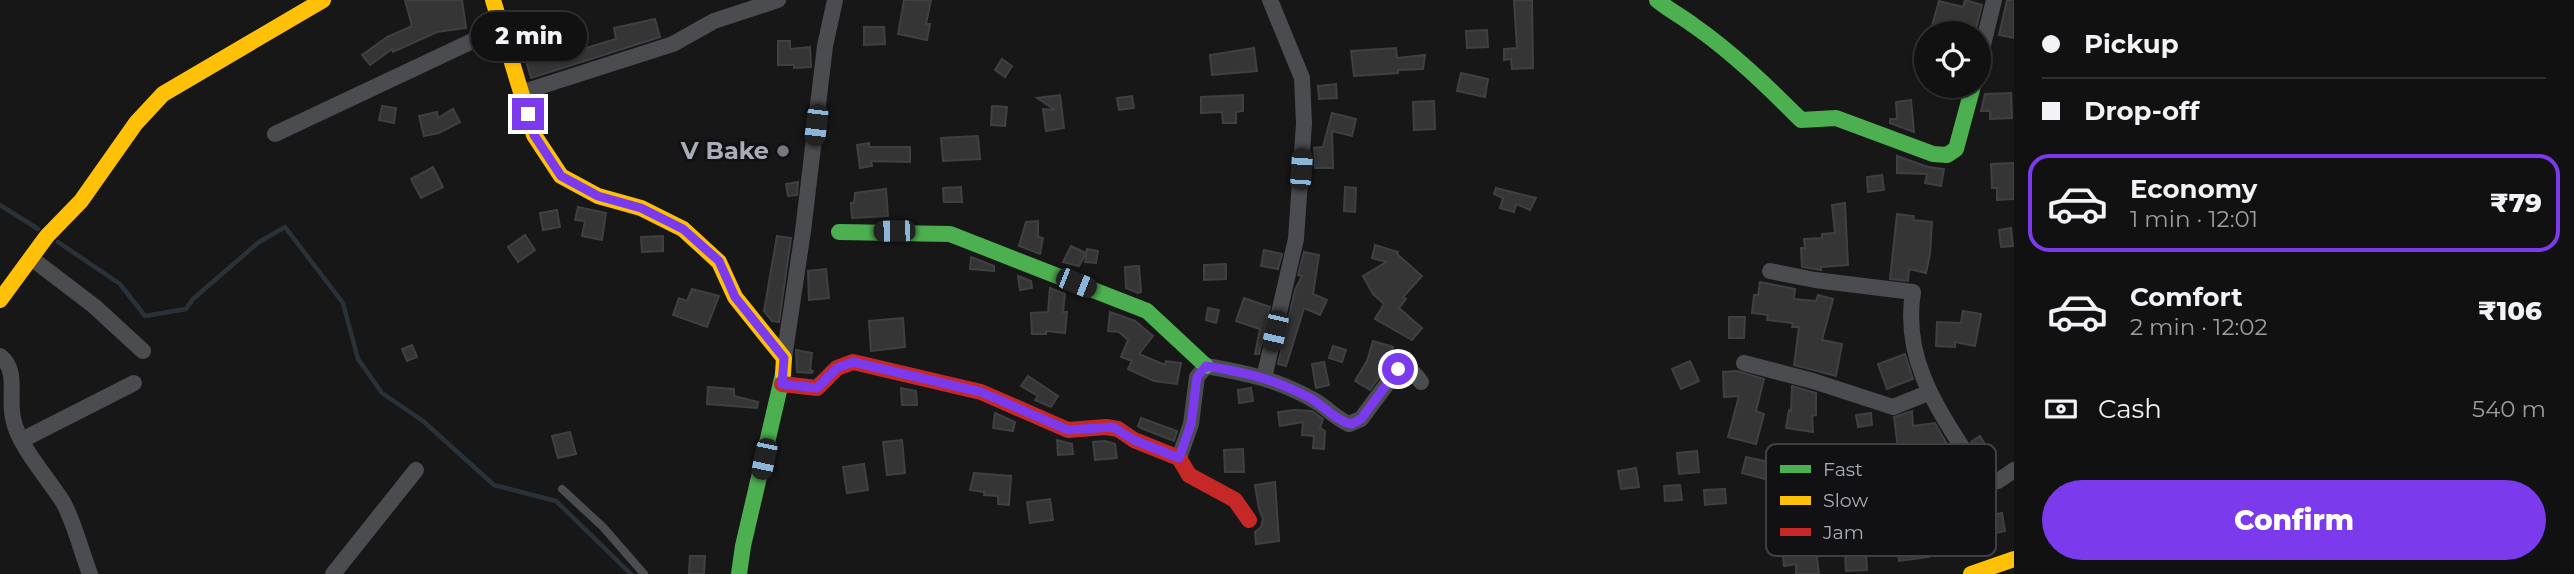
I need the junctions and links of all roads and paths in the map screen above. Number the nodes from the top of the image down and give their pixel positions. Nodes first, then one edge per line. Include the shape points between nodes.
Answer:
1 (323, 0) edge
2 (493, 0) edge
3 (778, 0) edge
4 (835, 0) edge
5 (1270, 0) edge
6 (1657, 0) edge
7 (1994, 0) edge
8 (1989, 21) edge
9 (499, 28) junction
10 (523, 92) junction
11 (1970, 98) edge
12 (275, 134) dead end
13 (839, 232) dead end
14 (32, 258) junction
15 (1770, 271) dead end
16 (0, 300) edge
17 (143, 351) dead end
18 (0, 356) edge
19 (784, 358) junction
20 (1744, 363) dead end
21 (1206, 366) junction
22 (1264, 377) junction
23 (1421, 382) dead end
24 (134, 383) dead end
25 (782, 384) junction
26 (1928, 393) junction
27 (22, 440) junction
28 (1961, 444) edge
29 (1179, 458) junction
30 (416, 470) dead end
31 (2014, 470) edge
32 (1996, 481) edge
33 (562, 489) dead end
34 (1248, 520) dead end
35 (2014, 559) edge
36 (90, 574) edge
37 (333, 574) edge
38 (644, 574) edge
39 (739, 574) edge
40 (1971, 574) edge

1 - 14 street via 163,94
2 - 9 street
3 - 10 street via 714,21 673,44
4 - 19 street
5 - 22 street via 1302,78 1304,122 1296,239
6 - 11 street via 1762,81 1801,120 1836,118 1923,151 1947,155 1956,149
7 - 8 street
9 - 10 street
9 - 12 street
10 - 19 street via 534,135 561,176 598,196 641,208 683,229 719,261 735,297
13 - 21 street via 950,234 1147,311
14 - 16 street
14 - 17 street
15 - 26 street via 1913,292 1909,314 1913,341
18 - 27 street via 9,365 13,418
19 - 25 street
20 - 26 street via 1893,407
21 - 22 street
21 - 29 street via 1197,377 1191,424
22 - 23 street via 1352,424 1361,419 1398,369 1412,371
24 - 27 street
25 - 29 street via 817,388 837,368 853,362 981,392 1068,430 1113,427
25 - 39 street
26 - 28 street
27 - 36 street via 64,505
29 - 34 street via 1189,474 1235,500
30 - 37 street
31 - 32 street
33 - 38 lane
35 - 40 street

